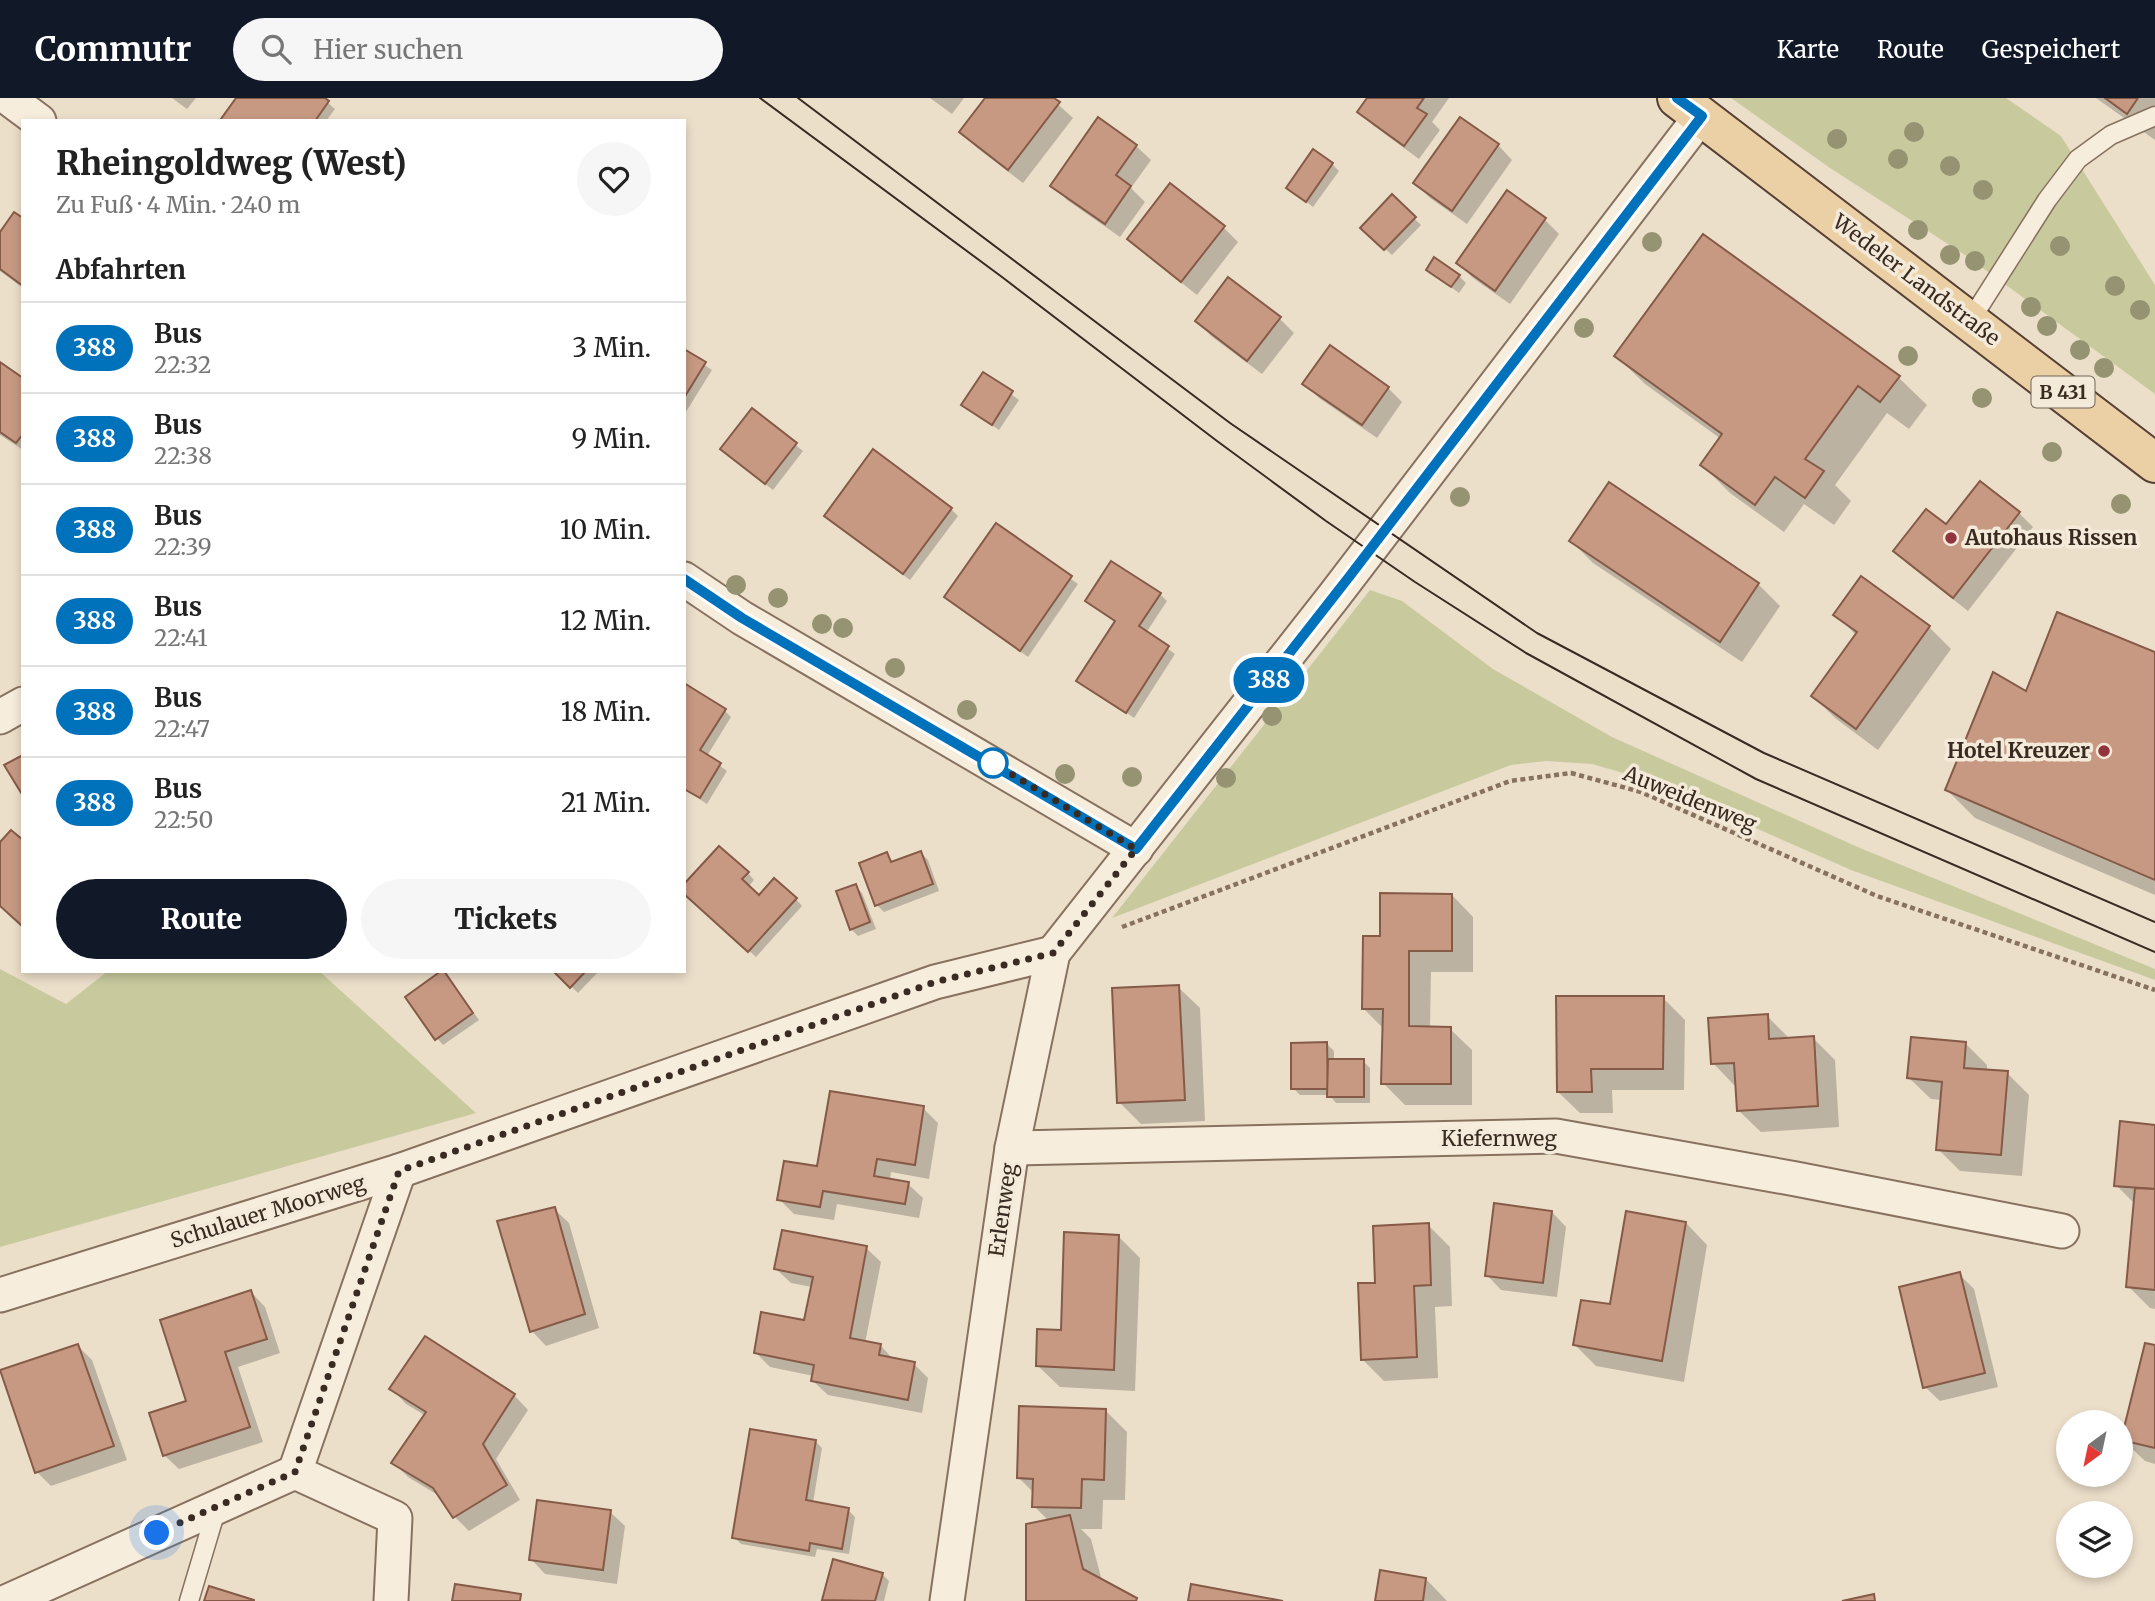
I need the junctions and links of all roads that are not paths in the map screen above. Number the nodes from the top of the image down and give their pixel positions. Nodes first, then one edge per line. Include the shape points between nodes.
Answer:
1 (8, 98) edge
2 (1689, 107) edge
3 (2155, 116) edge
4 (35, 119) edge
5 (1970, 321) junction
6 (2155, 463) edge
7 (686, 580) edge
8 (1136, 849) junction
9 (1053, 953) junction
10 (1012, 1148) junction
11 (399, 1171) junction
12 (2062, 1231) dead end
13 (0, 1295) edge
14 (295, 1472) junction
15 (217, 1507) junction
16 (8, 1601) edge
17 (189, 1601) edge
18 (391, 1601) edge
19 (947, 1601) edge

1 - 4 street
2 - 5 main road, Wedeler Landstraße / B 431
2 - 8 street via 1438,460
3 - 5 lane via 2111,135 2078,159
5 - 6 main road, Wedeler Landstraße / B 431
7 - 8 street via 742,618
8 - 9 street, Erlenweg
9 - 10 street, Erlenweg
9 - 11 street, Schulauer Moorweg via 935,982
10 - 12 street, Kiefernweg via 1556,1136
10 - 19 street, Erlenweg
11 - 13 street, Schulauer Moorweg
11 - 14 street
14 - 15 street
14 - 18 street via 395,1518
15 - 16 street
15 - 17 lane

